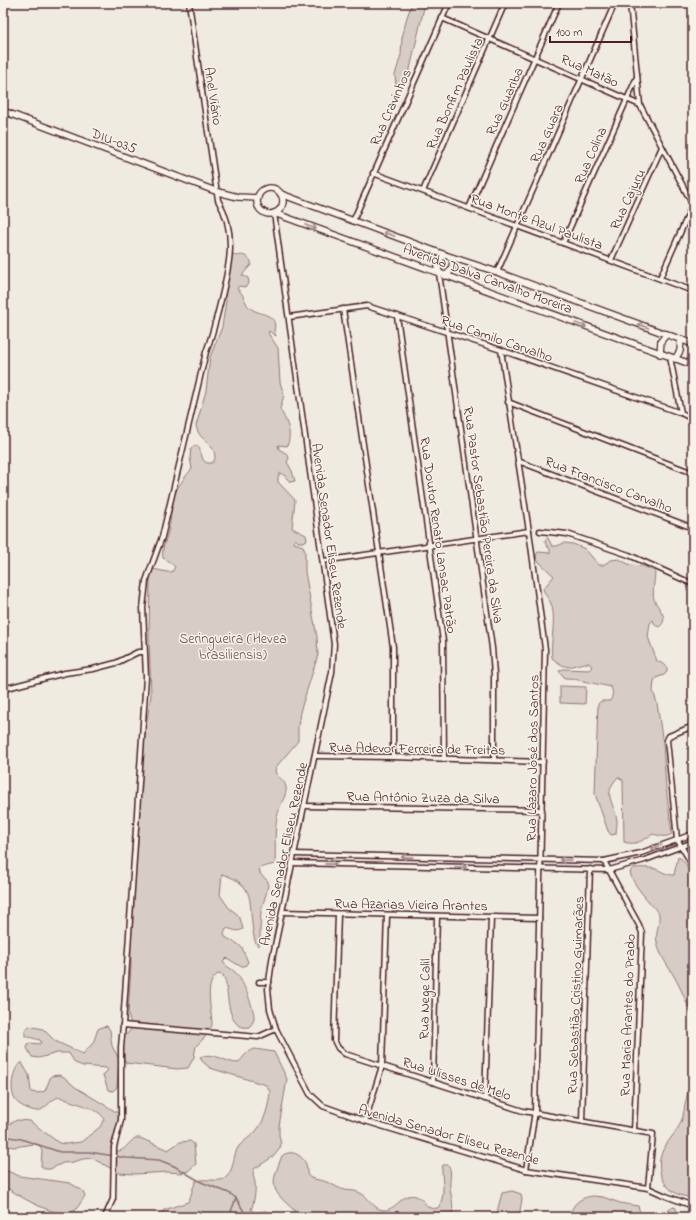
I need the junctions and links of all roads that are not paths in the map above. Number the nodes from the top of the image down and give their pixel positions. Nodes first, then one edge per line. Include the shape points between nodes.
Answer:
1 (189, 3) edge
2 (448, 3) edge
3 (505, 3) edge
4 (559, 3) edge
5 (615, 3) edge
6 (630, 3) edge
7 (442, 18) junction
8 (490, 38) junction
9 (535, 58) junction
10 (637, 76) junction
11 (582, 79) junction
12 (627, 99) junction
13 (640, 105) junction
14 (3, 111) edge
15 (662, 147) junction
16 (373, 173) junction
17 (423, 191) junction
18 (218, 192) junction
19 (281, 194) junction
20 (258, 198) junction
21 (693, 205) edge
22 (469, 208) junction
23 (274, 213) junction
24 (353, 221) junction
25 (517, 226) junction
26 (563, 243) junction
27 (445, 255) junction
28 (453, 258) junction
29 (611, 260) junction
30 (497, 272) junction
31 (439, 274) junction
32 (445, 276) junction
33 (660, 278) junction
34 (693, 290) edge
35 (343, 309) junction
36 (398, 316) junction
37 (289, 317) junction
38 (446, 333) junction
39 (667, 334) junction
40 (681, 339) junction
41 (693, 344) edge
42 (501, 350) junction
43 (660, 354) junction
44 (673, 358) junction
45 (693, 365) edge
46 (508, 402) junction
47 (681, 413) junction
48 (693, 419) edge
49 (518, 461) junction
50 (693, 473) edge
51 (693, 528) edge
52 (540, 531) dead end
53 (529, 532) junction
54 (476, 539) junction
55 (430, 546) junction
56 (378, 552) junction
57 (323, 561) junction
58 (693, 584) edge
59 (144, 652) junction
60 (3, 689) edge
61 (693, 726) edge
62 (315, 756) junction
63 (393, 757) junction
64 (444, 758) junction
65 (494, 760) junction
66 (543, 762) junction
67 (304, 806) junction
68 (542, 810) junction
69 (693, 834) edge
70 (678, 839) junction
71 (693, 842) edge
72 (681, 846) junction
73 (294, 854) junction
74 (540, 860) junction
75 (604, 861) junction
76 (292, 863) junction
77 (693, 866) edge
78 (540, 868) junction
79 (590, 869) junction
80 (609, 870) junction
81 (282, 912) junction
82 (338, 914) junction
83 (387, 915) junction
84 (437, 916) junction
85 (491, 917) junction
86 (539, 918) junction
87 (259, 982) dead end
88 (269, 982) junction
89 (123, 1025) junction
90 (276, 1029) junction
91 (382, 1066) junction
92 (433, 1082) junction
93 (485, 1099) junction
94 (534, 1113) junction
95 (365, 1122) junction
96 (582, 1122) junction
97 (634, 1131) junction
98 (526, 1170) junction
99 (648, 1188) junction
100 (693, 1206) edge
101 (105, 1217) edge

1 - 18 street, Anel Viário
2 - 7 street, Rua Cravinhos
3 - 8 street, Rua Bonfim Paulista
4 - 9 street, Rua Guariba
5 - 11 street, Rua Guara
6 - 10 street
7 - 8 street, Rua Matão
7 - 16 street, Rua Cravinhos
8 - 9 street, Rua Matão
8 - 17 street, Rua Bonfim Paulista
9 - 11 street, Rua Matão
9 - 22 street, Rua Guariba
10 - 12 street, Rua Colina
10 - 13 street
11 - 12 street, Rua Matão
11 - 25 street, Rua Guara
12 - 13 street, Rua Matão
12 - 26 street, Rua Colina
13 - 15 street
14 - 18 street, DIU-035
15 - 21 street
15 - 29 street, Rua Cajuru
16 - 17 street, Rua Monte Azul Paulista
16 - 24 street, Rua Cravinhos
17 - 22 street, Rua Monte Azul Paulista
18 - 20 street
18 - 59 street, Anel Viário via 218,200 224,210 229,232 230,264 206,352 162,537 146,581 143,608
19 - 20 street, Avenida Dalva Carvalho Moreira via 270,188 264,190
19 - 23 street via 283,204
19 - 24 street, Avenida Dalva Carvalho Moreira
20 - 23 street, Avenida Dalva Carvalho Moreira via 262,210
21 - 33 street
22 - 25 street, Rua Monte Azul Paulista
23 -> 31 street, Avenida Dalva Carvalho Moreira
23 - 37 street, Avenida Senador Eliseu Rezende
27 -> 24 street, Avenida Dalva Carvalho Moreira
25 - 26 street, Rua Monte Azul Paulista
25 - 30 street, Rua Guara
26 - 29 street, Rua Monte Azul Paulista
27 - 28 street, Avenida Dalva Carvalho Moreira
27 - 31 street via 438,263
28 - 30 street, Avenida Dalva Carvalho Moreira
28 - 32 street via 453,266
29 - 33 street, Rua Monte Azul Paulista
39 -> 30 street, Avenida Dalva Carvalho Moreira
31 - 32 street, Avenida Dalva Carvalho Moreira
31 - 38 street, Rua Pastor Sebastião Pereira da Silva
32 -> 43 street, Avenida Dalva Carvalho Moreira
33 - 34 street, Rua Monte Azul Paulista
35 - 36 street, Rua Camilo Carvalho via 367,306
35 - 37 street, Rua Camilo Carvalho
35 - 56 street
36 - 38 street, Rua Camilo Carvalho
36 - 55 street, Rua Doutor Renato Lansac Patrão
37 - 57 street, Avenida Senador Eliseu Rezende
38 - 42 street, Rua Camilo Carvalho
38 - 54 street, Rua Pastor Sebastião Pereira da Silva
39 - 40 street, Avenida Dalva Carvalho Moreira
39 - 43 street via 661,341
40 - 41 street, Avenida Dalva Carvalho Moreira
40 - 44 street via 680,351
42 - 46 street, Rua Lázaro José dos Santos
42 - 47 street, Rua Camilo Carvalho
43 - 44 street, Avenida Dalva Carvalho Moreira
44 - 45 street, Avenida Dalva Carvalho Moreira
44 - 47 street
46 - 49 street, Rua Lázaro José dos Santos
46 - 50 street
47 - 48 street, Rua Camilo Carvalho
49 - 51 street, Rua Francisco Carvalho
49 - 53 street, Rua Lázaro José dos Santos
52 - 58 street via 567,534 629,555
53 - 54 street
53 - 66 street, Rua Lázaro José dos Santos via 545,649
54 - 55 street
54 - 65 street, Rua Pastor Sebastião Pereira da Silva via 492,648
55 - 56 street
55 - 64 street, Rua Doutor Renato Lansac Patrão via 443,641
56 - 57 street
56 - 63 street via 393,647
57 - 62 street, Avenida Senador Eliseu Rezende via 334,660
59 - 60 street via 138,652 116,663
59 - 89 street, Anel Viário via 146,677
61 - 70 street via 669,736 667,740
62 - 63 street, Rua Adevor Ferreira de Freitas
62 - 67 street, Avenida Senador Eliseu Rezende
63 - 64 street, Rua Adevor Ferreira de Freitas
64 - 65 street, Rua Adevor Ferreira de Freitas
65 - 66 street, Rua Adevor Ferreira de Freitas
66 - 68 street, Rua Lázaro José dos Santos
67 - 68 street, Rua Antônio Zuza da Silva
67 - 73 street, Avenida Senador Eliseu Rezende
68 - 74 street, Rua Lázaro José dos Santos
69 - 70 street
70 - 72 street
70 -> 75 street via 641,853
71 - 72 street
72 - 77 street
72 - 80 street
74 -> 73 street
73 - 76 street, Avenida Senador Eliseu Rezende
75 -> 74 street
74 - 78 street, Rua Lázaro José dos Santos
75 - 80 street, Rua Maria Arantes do Prado
76 -> 78 street
76 - 81 street, Avenida Senador Eliseu Rezende
78 - 79 street
78 - 86 street, Rua Lázaro José dos Santos
79 - 80 street
79 - 96 street, Rua Sebastião Cristino Guimarães
80 - 97 street, Rua Maria Arantes do Prado via 642,933
81 - 82 street, Rua Azarias Vieira Arantes
81 - 88 street, Avenida Senador Eliseu Rezende
82 - 83 street, Rua Azarias Vieira Arantes
82 - 91 street, Rua Ulisses de Melo via 334,1040 345,1054
83 - 84 street, Rua Azarias Vieira Arantes
83 - 91 street
84 - 85 street, Rua Azarias Vieira Arantes
84 - 92 street, Rua Nege Calil
85 - 86 street, Rua Azarias Vieira Arantes
85 - 93 street
86 - 94 street, Rua Lázaro José dos Santos
87 - 88 street
88 - 90 street, Avenida Senador Eliseu Rezende via 270,1009
89 - 90 street via 258,1037
89 - 101 street, Anel Viário via 121,1120 114,1147 113,1198
90 - 95 street, Avenida Senador Eliseu Rezende via 310,1094 322,1106
91 - 92 street, Rua Ulisses de Melo
91 - 95 street
92 - 93 street, Rua Ulisses de Melo
93 - 94 street, Rua Ulisses de Melo
94 - 96 street, Rua Ulisses de Melo
94 - 98 street, Rua Lázaro José dos Santos
95 - 98 street, Avenida Senador Eliseu Rezende
96 - 97 street, Rua Ulisses de Melo
97 - 99 street, Rua Ulisses de Melo via 653,1134
98 - 99 street, Avenida Senador Eliseu Rezende
99 - 100 street, Avenida Senador Eliseu Rezende

